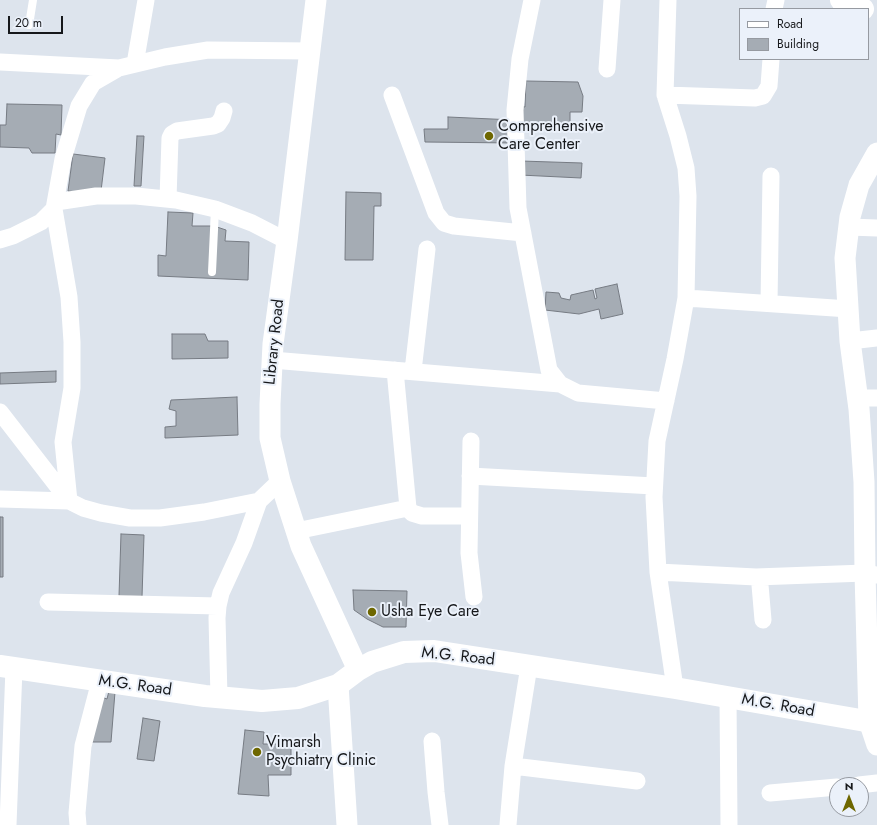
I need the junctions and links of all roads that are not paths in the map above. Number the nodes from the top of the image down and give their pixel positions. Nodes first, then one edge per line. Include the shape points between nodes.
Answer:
1 (33, 0) edge
2 (146, 0) edge
3 (316, 0) edge
4 (532, 0) edge
5 (612, 0) edge
6 (668, 0) edge
7 (841, 0) edge
8 (861, 8) edge
9 (29, 25) dead end
10 (311, 51) junction
11 (771, 60) edge
12 (0, 62) edge
13 (127, 66) junction
14 (608, 69) dead end
15 (392, 95) dead end
16 (665, 95) junction
17 (224, 111) dead end
18 (877, 153) edge
19 (771, 176) dead end
20 (168, 199) junction
21 (55, 206) junction
22 (214, 209) junction
23 (849, 227) junction
24 (877, 228) edge
25 (522, 233) junction
26 (0, 240) edge
27 (288, 241) junction
28 (427, 249) dead end
29 (212, 272) dead end
30 (686, 298) junction
31 (769, 303) junction
32 (848, 309) junction
33 (877, 338) edge
34 (850, 341) junction
35 (272, 360) junction
36 (395, 370) junction
37 (413, 371) junction
38 (560, 384) junction
39 (867, 398) edge
40 (666, 401) junction
41 (0, 412) edge
42 (6, 428) edge
43 (471, 441) dead end
44 (470, 476) junction
45 (280, 481) junction
46 (654, 486) junction
47 (0, 499) edge
48 (70, 501) junction
49 (259, 501) junction
50 (408, 508) junction
51 (469, 516) junction
52 (296, 531) junction
53 (658, 572) junction
54 (871, 574) edge
55 (756, 577) junction
56 (474, 597) dead end
57 (48, 602) dead end
58 (218, 606) junction
59 (763, 620) dead end
60 (529, 666) junction
61 (7, 667) edge
62 (358, 670) junction
63 (100, 682) junction
64 (332, 687) junction
65 (675, 688) junction
66 (219, 697) junction
67 (728, 697) junction
68 (873, 722) edge
69 (432, 741) dead end
70 (877, 745) edge
71 (513, 766) junction
72 (636, 781) dead end
73 (829, 788) edge
74 (770, 793) dead end
75 (8, 825) edge
76 (78, 825) edge
77 (335, 825) edge
78 (347, 825) edge
79 (440, 825) edge
80 (508, 825) edge
81 (729, 825) edge

1 - 9 lane
2 - 13 street
3 - 10 street, Library Road
4 - 25 street via 520,59 515,110 518,208
5 - 14 street
6 - 16 street
7 - 8 main road
10 - 13 street via 208,50
10 - 27 street, Library Road
11 - 16 street via 769,86 763,96 755,98
12 - 13 street
13 - 21 street via 93,83 79,106 63,159
15 - 25 street via 436,213 444,223
16 - 30 street via 686,168
17 - 20 street via 218,124 172,134
18 - 23 street via 858,185
19 - 31 street
20 - 21 street via 96,196
20 - 22 street
21 - 26 street via 41,222
21 - 48 street via 69,297 72,342 72,388 63,442
22 - 27 street via 252,223
22 - 29 lane
23 - 24 street
23 - 32 street via 845,258
25 - 38 street via 549,370
27 - 35 street, Library Road
28 - 37 street
30 - 31 street
30 - 40 street
31 - 32 street
32 - 34 street
33 - 34 street
34 - 39 street
35 - 36 street
35 - 45 street, Library Road via 270,438
36 - 37 street
36 - 50 street
37 - 38 street
38 - 40 street via 578,393
39 - 54 street via 864,482
40 - 46 street via 657,441
41 - 42 street
42 - 48 street
43 - 44 street
44 - 46 street
44 - 51 street
45 - 49 street
45 - 52 street, Library Road
46 - 53 street
47 - 48 street
48 - 49 street via 83,508 130,518 160,518
49 - 58 street
50 - 51 street via 412,513 422,516
50 - 52 street
51 - 56 street via 469,553
52 - 62 street, Library Road
53 - 55 street
53 - 65 street
54 - 55 street
54 - 68 street
55 - 59 street via 760,585
57 - 58 street
58 - 66 street
60 - 62 main road, M.G. Road via 434,651 404,652 372,662
60 - 65 main road, M.G. Road
60 - 71 street
61 - 63 main road, M.G. Road
61 - 75 street
62 - 64 main road, M.G. Road
63 - 66 main road, M.G. Road
63 - 76 street via 83,746
64 - 66 main road, M.G. Road via 298,698 262,701
64 - 77 street
64 - 78 street
65 - 67 main road, M.G. Road
67 - 68 main road, M.G. Road
67 - 81 street
68 - 70 street
69 - 79 street
71 - 72 street
71 - 80 street
73 - 74 street

